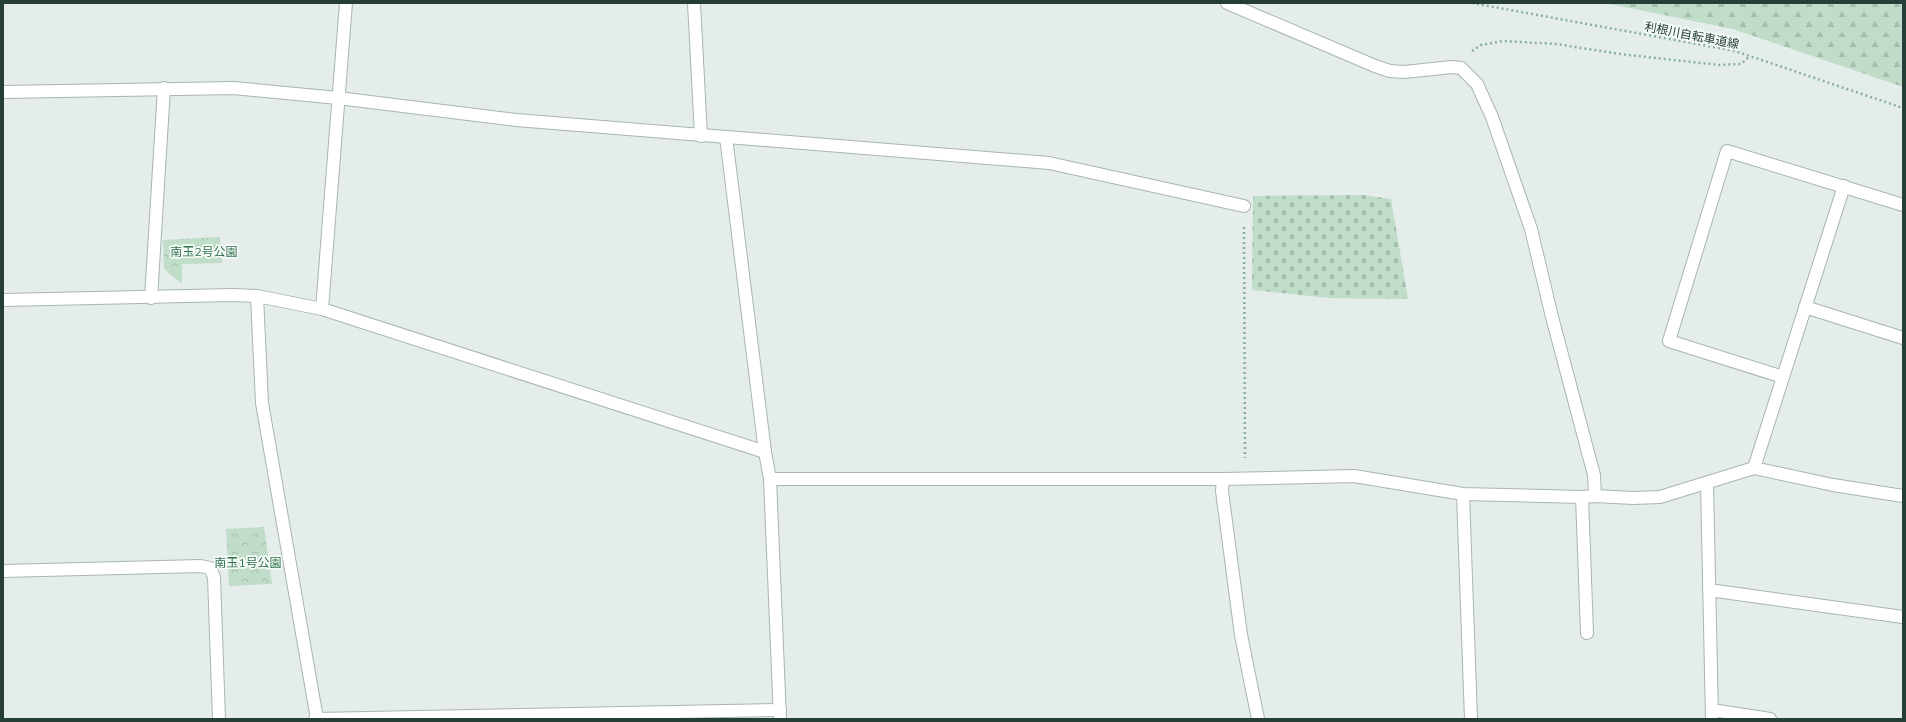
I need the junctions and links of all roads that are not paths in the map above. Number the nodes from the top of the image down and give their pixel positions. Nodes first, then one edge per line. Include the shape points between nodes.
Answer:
1 (346, 3) edge
2 (694, 3) edge
3 (1227, 3) edge
4 (164, 88) junction
5 (3, 92) edge
6 (338, 98) junction
7 (701, 136) junction
8 (726, 137) junction
9 (1844, 186) junction
10 (1903, 205) edge
11 (1244, 206) road end
12 (257, 296) junction
13 (151, 298) junction
14 (3, 300) edge
15 (1805, 307) junction
16 (322, 309) junction
17 (1903, 338) edge
18 (1783, 377) junction
19 (765, 452) junction
20 (1754, 468) junction
21 (770, 479) junction
22 (1223, 479) junction
23 (1707, 483) junction
24 (1463, 494) junction
25 (1595, 496) junction
26 (1903, 496) edge
27 (1582, 497) junction
28 (3, 571) edge
29 (1709, 590) junction
30 (1903, 617) edge
31 (1587, 633) dead end
32 (780, 714) edge
33 (1712, 715) edge
34 (219, 719) edge
35 (316, 719) edge
36 (1258, 719) edge
37 (1471, 719) edge
38 (1770, 719) edge

1 - 6 street
2 - 7 street
3 - 25 street via 1374,66 1404,72 1461,68 1477,84 1492,117 1531,228 1594,475
4 - 5 street
4 - 6 street via 234,88
4 - 13 street
6 - 7 street via 516,120
6 - 16 street
7 - 8 street
8 - 11 street via 1049,163
8 - 19 street
9 - 10 street
9 - 15 street
9 - 18 street via 1727,151 1669,341
12 - 13 street
12 - 16 street
12 - 35 street via 262,403
13 - 14 street
15 - 17 street
15 - 18 street
16 - 19 street
18 - 20 street
19 - 21 street
20 - 23 street
20 - 26 street via 1833,485
21 - 22 street
21 - 32 street
22 - 24 street via 1354,476
22 - 36 street via 1222,491 1242,635
23 - 25 street via 1660,496
23 - 29 street
24 - 27 street
24 - 37 street
25 - 27 street
27 - 31 street
28 - 34 street via 200,566 210,568 214,577
29 - 30 street
29 - 33 street
32 - 35 street
33 - 38 street

